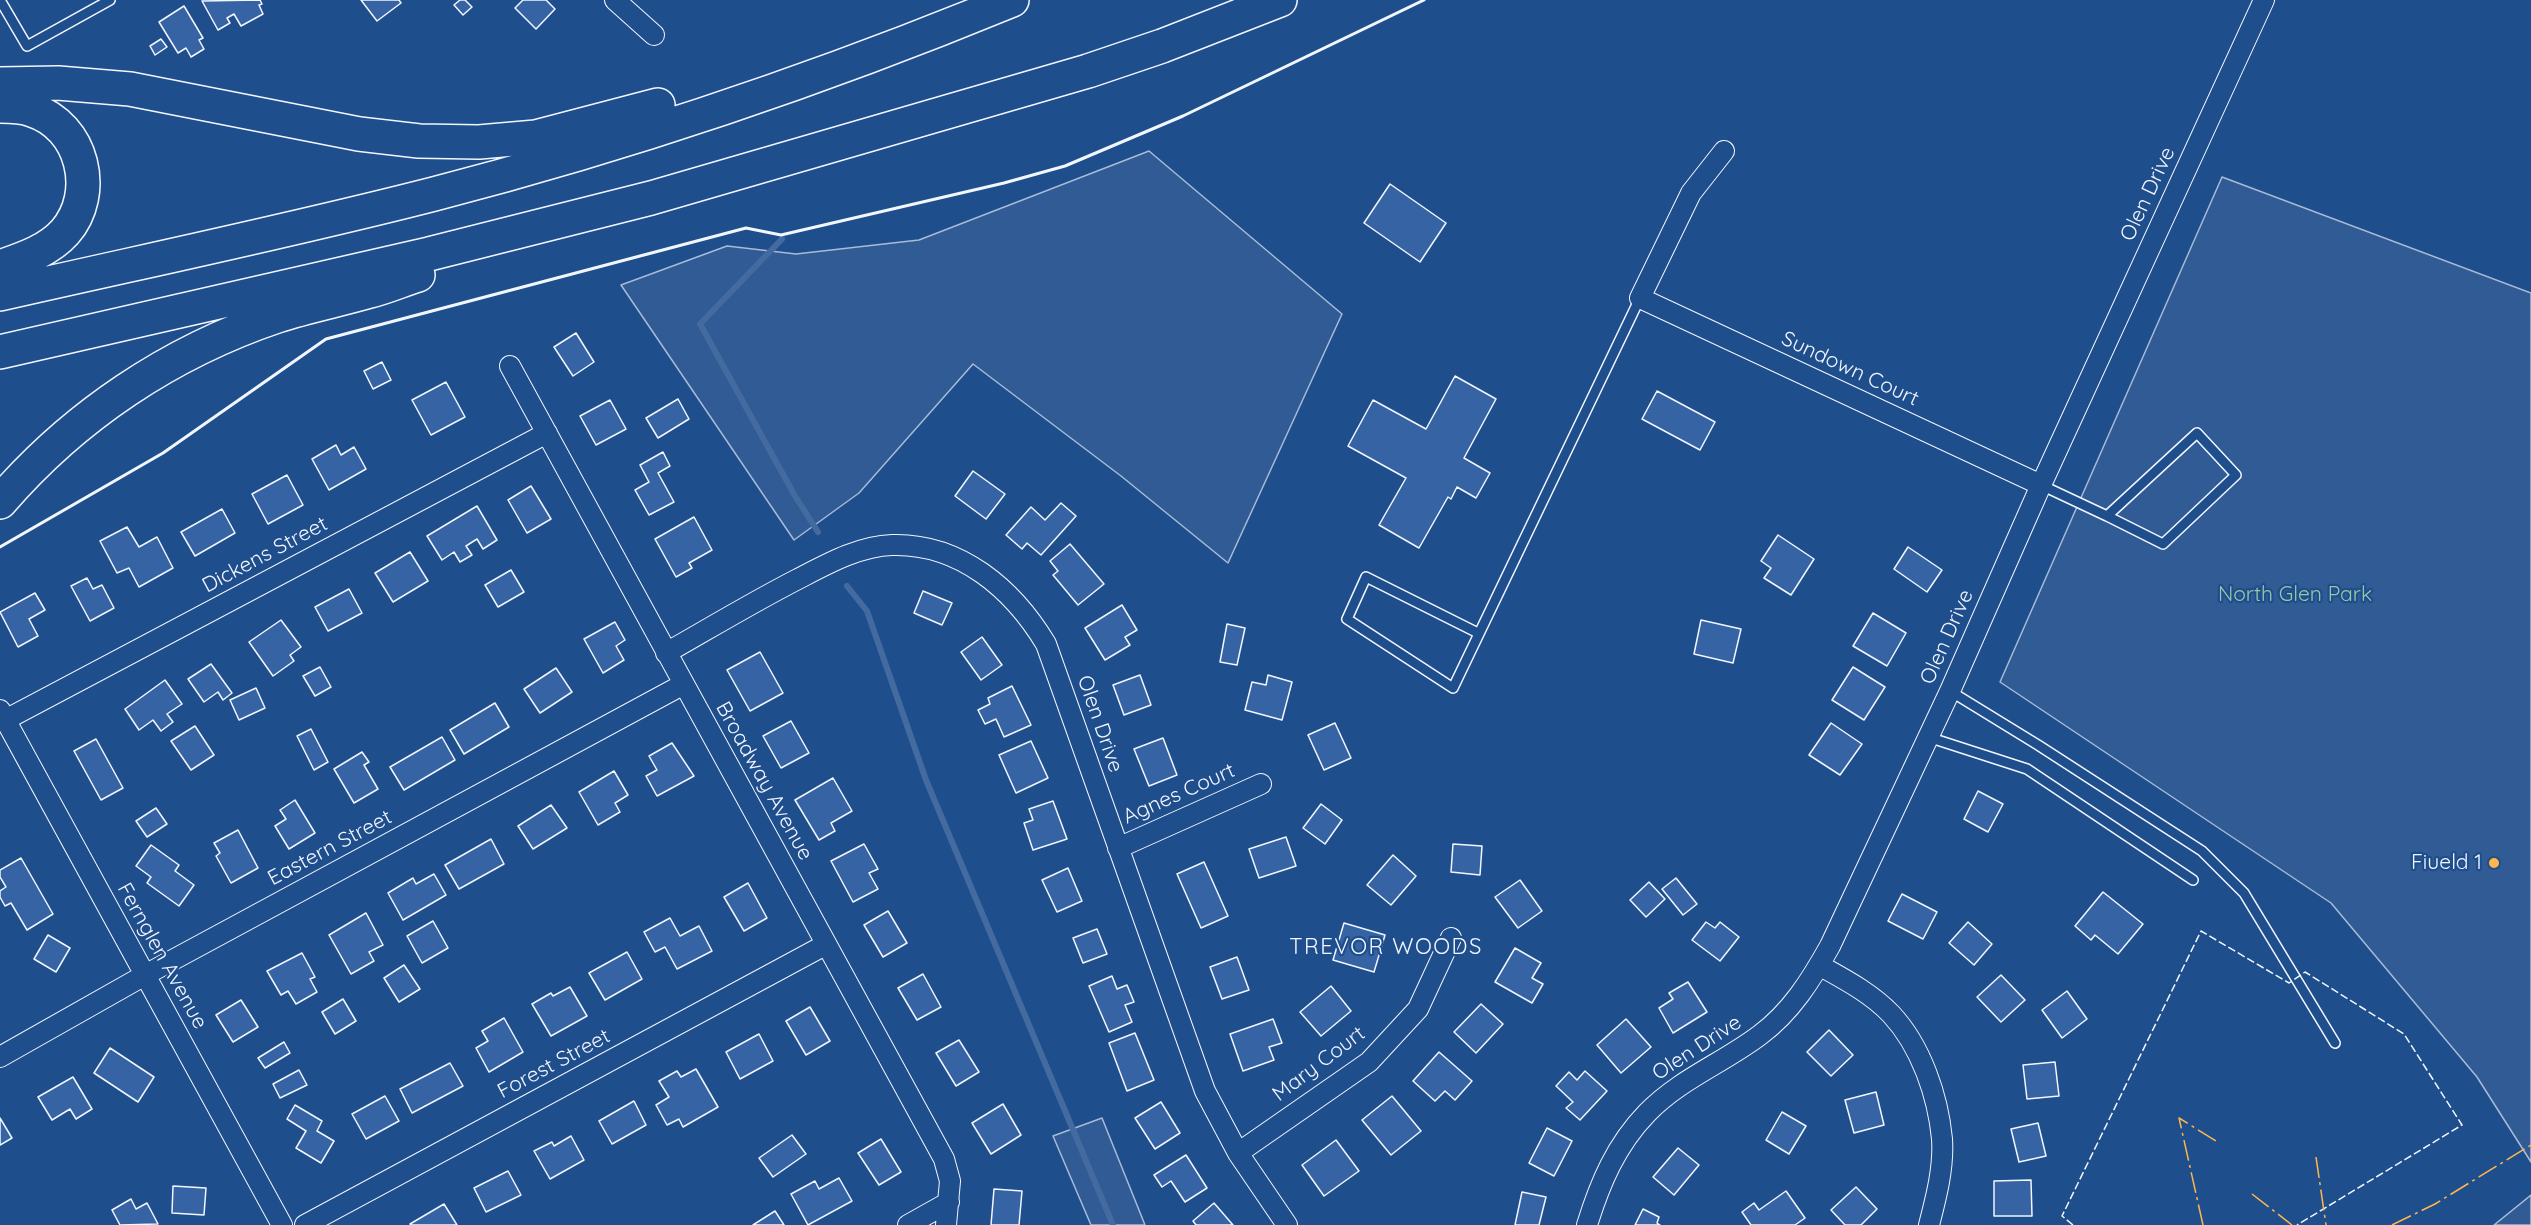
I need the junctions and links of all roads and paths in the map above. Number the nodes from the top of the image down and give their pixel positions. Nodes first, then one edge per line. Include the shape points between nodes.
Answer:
1 (0, 0) edge
2 (110, 0) edge
3 (615, 0) edge
4 (1012, 0) edge
5 (1280, 0) edge
6 (2264, 0) edge
7 (654, 35) dead end
8 (802, 81) junction
9 (0, 84) edge
10 (0, 106) edge
11 (1724, 151) dead end
12 (576, 218) junction
13 (0, 267) edge
14 (0, 294) edge
15 (1640, 298) junction
16 (0, 352) edge
17 (510, 366) dead end
18 (547, 433) junction
19 (2041, 485) junction
20 (0, 502) edge
21 (2107, 516) junction
22 (1478, 633) junction
23 (666, 653) junction
24 (684, 684) junction
25 (1950, 691) junction
26 (3, 715) edge
27 (1928, 737) junction
28 (1261, 784) dead end
29 (1118, 848) junction
30 (2193, 880) dead end
31 (1450, 938) dead end
32 (825, 945) junction
33 (1819, 965) junction
34 (145, 975) junction
35 (2335, 1043) dead end
36 (0, 1057) edge
37 (1238, 1153) junction
38 (949, 1202) junction
39 (282, 1225) edge
40 (305, 1225) edge
41 (908, 1225) edge
42 (946, 1225) edge
43 (1287, 1225) edge
44 (1587, 1225) edge
45 (1929, 1225) edge

1 - 2 lane via 27,46
3 - 7 street
4 - 8 highway
5 - 12 highway via 1078,74
6 - 19 street, Olen Drive
8 - 9 highway via 663,104 536,137 479,142 419,141 360,134 130,89 58,83
8 - 14 highway via 591,150 436,194
10 - 13 highway via 33,110 51,120 73,145 83,175 79,207 64,232 40,251
11 - 15 street via 1691,193
12 - 16 highway
12 - 20 highway via 372,291 278,315 204,346 104,405 43,456
15 - 19 street, Sundown Court
15 - 22 lane
17 - 18 street, Broadway Avenue
18 - 23 street, Broadway Avenue
18 - 26 street, Dickens Street
19 - 21 lane
19 - 25 street, Olen Drive
21 - 21 lane via 2197,433 2236,475 2163,544
22 - 22 lane via 1453,688 1347,619 1366,577
23 - 24 street, Broadway Avenue
23 - 29 street, Olen Drive via 768,595 854,553 891,545 933,550 955,558 977,568 1013,597 1046,644
24 - 32 street, Broadway Avenue
24 - 34 street, Eastern Street
25 - 27 street, Olen Drive
25 - 35 lane via 2202,851 2244,893
26 - 34 street, Fernglen Avenue
27 - 30 lane via 2027,769
27 - 33 street, Olen Drive
28 - 29 street, Agnes Court
29 - 37 street, Olen Drive via 1194,1063 1215,1114
31 - 37 street, Mary Court via 1418,1009 1369,1062
32 - 38 street, Broadway Avenue via 944,1159 950,1180
32 - 40 street, Forest Street
33 - 44 street, Olen Drive via 1796,1000 1771,1026 1690,1077 1646,1113 1611,1161
33 - 45 street via 1891,1014 1906,1034 1926,1075 1942,1141 1938,1187
34 - 36 street, Eastern Street
34 - 39 street, Fernglen Avenue
37 - 43 street, Olen Drive
38 - 41 street
38 - 42 street, Broadway Avenue

